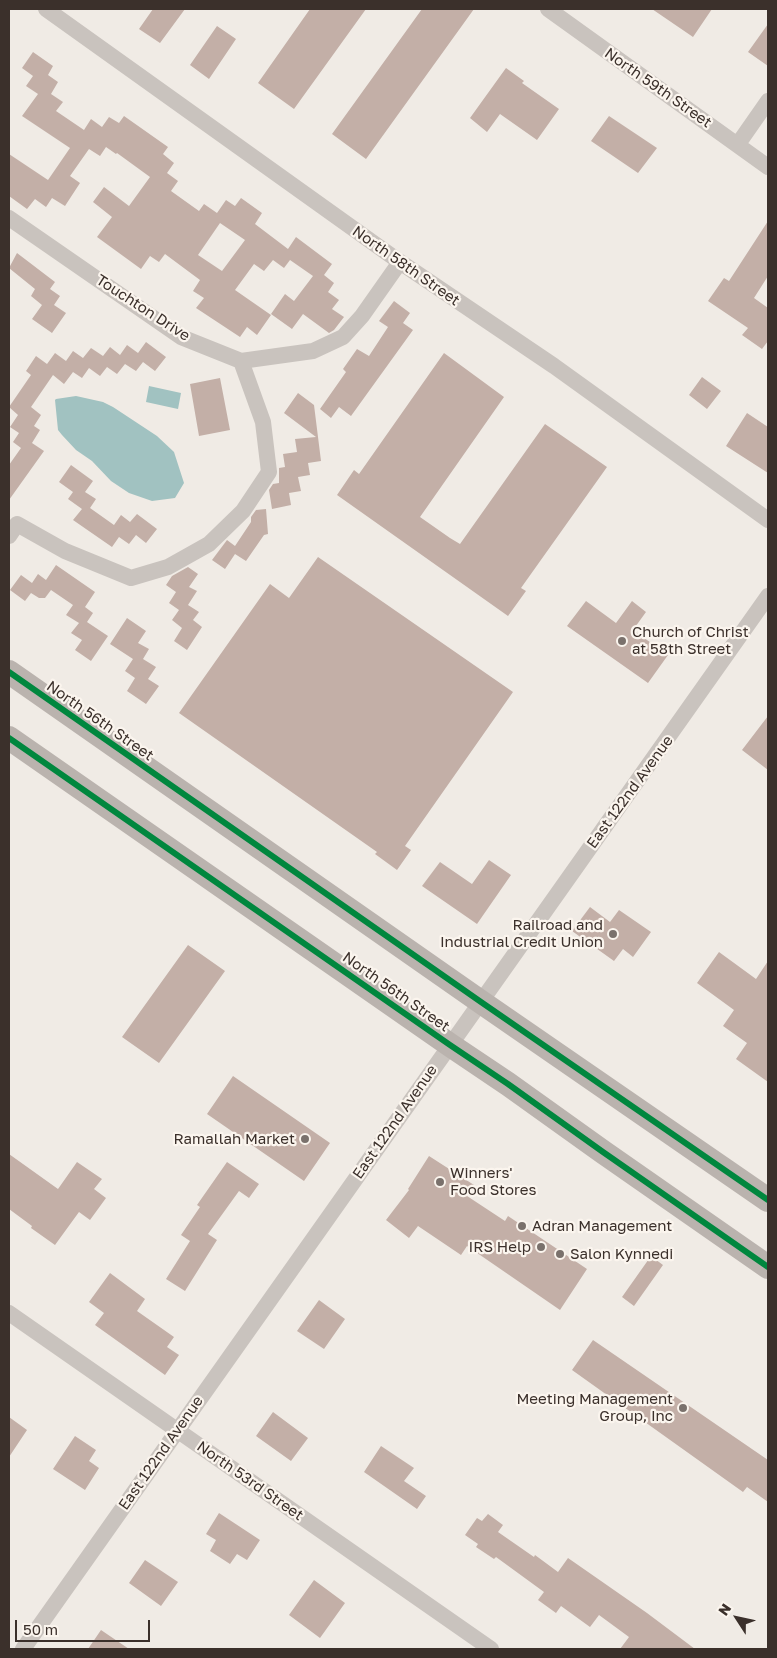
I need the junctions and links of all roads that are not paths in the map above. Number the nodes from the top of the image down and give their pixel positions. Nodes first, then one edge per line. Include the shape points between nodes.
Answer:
1 (46, 9) edge
2 (548, 9) edge
3 (768, 101) edge
4 (738, 144) junction
5 (768, 166) edge
6 (9, 218) edge
7 (400, 262) junction
8 (241, 361) junction
9 (768, 520) edge
10 (9, 536) edge
11 (768, 596) edge
12 (9, 672) edge
13 (9, 738) edge
14 (481, 1002) junction
15 (450, 1045) junction
16 (768, 1200) edge
17 (768, 1267) edge
18 (9, 1312) edge
19 (178, 1430) junction
20 (23, 1649) edge
21 (491, 1649) edge

1 - 7 street, North 58th Street
2 - 4 street, North 59th Street
3 - 4 street
4 - 5 street, North 59th Street
6 - 8 street, Touchton Drive via 181,337
7 - 8 street, Touchton Drive via 343,337 313,351
7 - 9 street, North 58th Street via 554,366
8 - 10 street via 263,422 269,472 243,511 210,544 168,566 131,578 65,551 17,524
11 - 14 street, East 122nd Avenue
12 - 14 main road, North 56th Street
13 - 15 main road, North 56th Street
14 - 15 street, East 122nd Avenue
14 - 16 main road, North 56th Street
15 - 17 main road, North 56th Street
15 - 19 street, East 122nd Avenue
18 - 19 street, North 53rd Street
19 - 20 street, East 122nd Avenue
19 - 21 street, North 53rd Street

